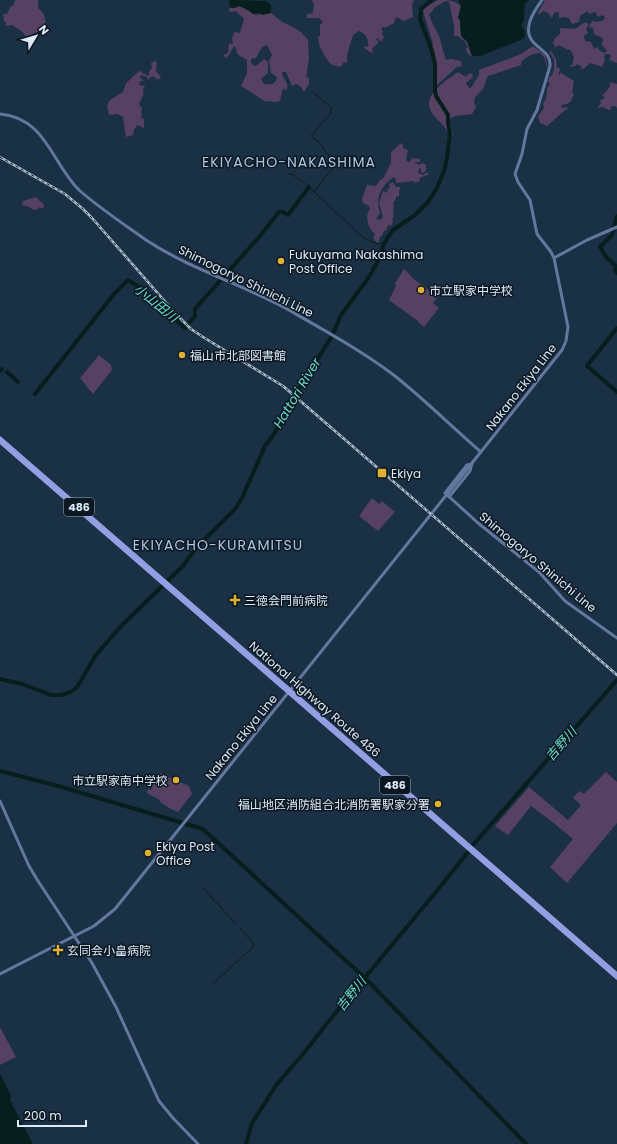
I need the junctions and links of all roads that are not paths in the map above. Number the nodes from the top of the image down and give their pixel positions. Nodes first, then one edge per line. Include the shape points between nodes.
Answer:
1 (542, 0) edge
2 (0, 114) edge
3 (615, 228) edge
4 (554, 258) junction
5 (0, 438) edge
6 (0, 442) edge
7 (481, 452) junction
8 (472, 464) junction
9 (449, 497) junction
10 (158, 577) junction
11 (617, 638) edge
12 (290, 692) junction
13 (0, 801) edge
14 (74, 935) junction
15 (0, 974) edge
16 (617, 974) edge
17 (617, 978) edge
18 (198, 1144) edge

1 - 4 main road via 530,19 529,33 534,44 546,53 550,66 537,110 527,129 515,174 530,200 537,234
2 - 7 main road, Shimogoryo Shinichi Line via 13,116 34,127 78,188 146,240 286,309 374,361
3 - 4 main road
4 - 7 main road, Nakano Ekiya Line via 568,328 563,348
5 - 10 highway, National Highway Route 486 / 486
6 - 10 highway, National Highway Route 486 / 486
7 - 8 main road, Shimogoryo Shinichi Line
8 - 9 main road, Shimogoryo Shinichi Line via 470,471
8 - 9 main road, Shimogoryo Shinichi Line via 467,465 445,493
8 - 12 main road, Nakano Ekiya Line
9 - 11 main road, Shimogoryo Shinichi Line via 539,572 565,600
10 - 12 highway, National Highway Route 486 / 486
12 - 14 main road, Nakano Ekiya Line via 115,909 94,926
12 - 16 highway, National Highway Route 486 / 486
12 - 17 highway, National Highway Route 486 / 486
13 - 14 main road via 35,877
14 - 15 main road, Nakano Ekiya Line
14 - 18 main road via 116,1007 159,1101

